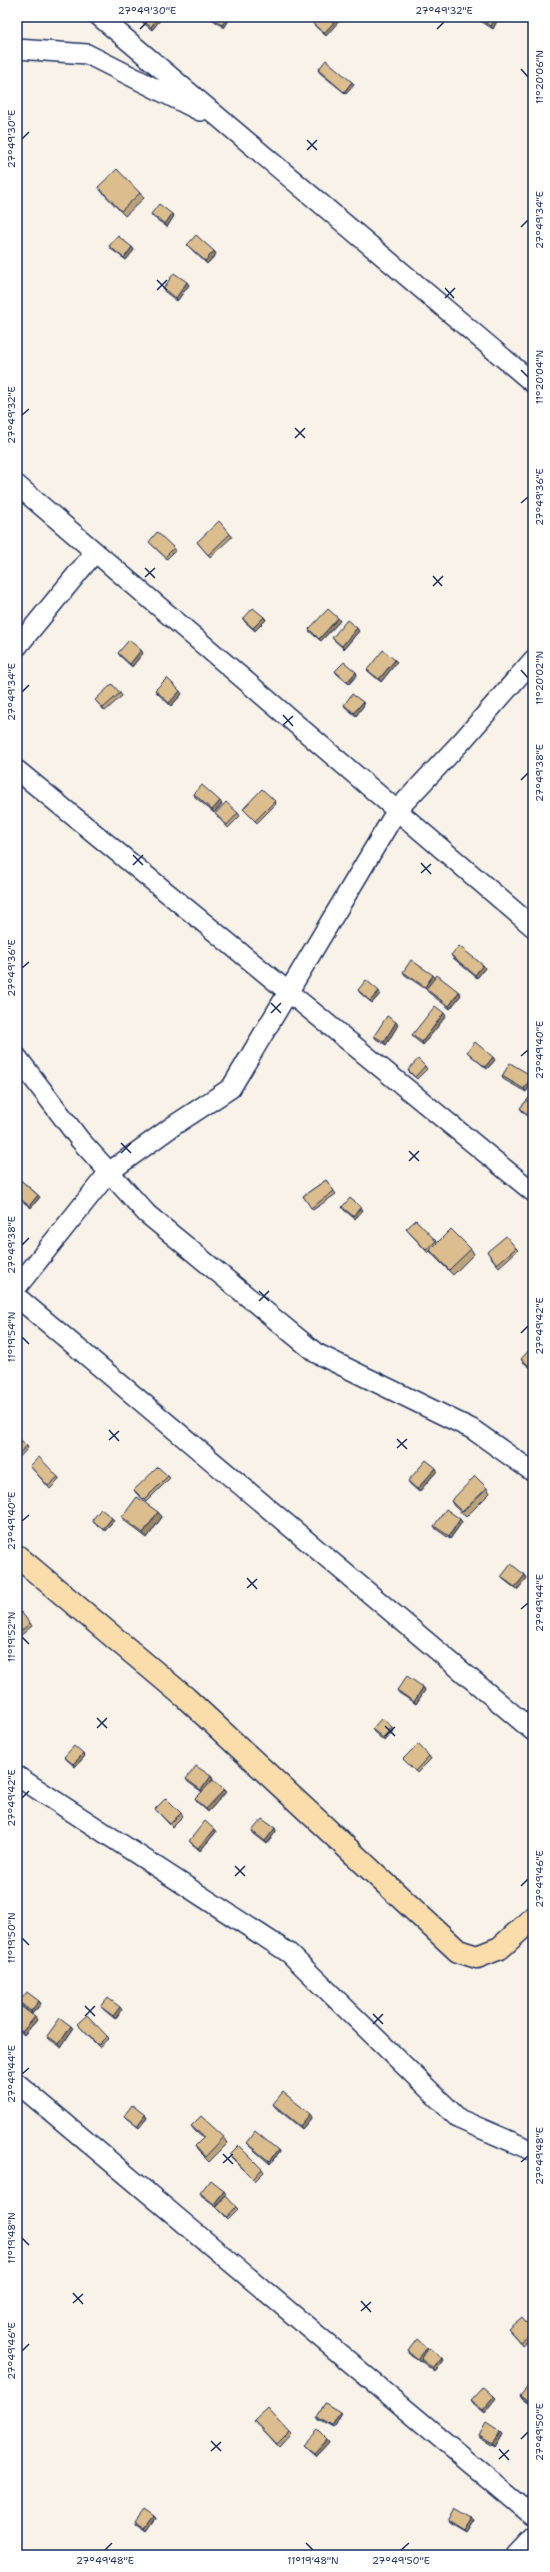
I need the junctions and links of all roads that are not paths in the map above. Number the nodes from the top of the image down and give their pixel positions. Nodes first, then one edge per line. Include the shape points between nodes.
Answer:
1 (100, 17) edge
2 (17, 49) edge
3 (228, 125) junction
4 (533, 383) edge
5 (17, 485) edge
6 (95, 552) junction
7 (17, 647) edge
8 (533, 660) edge
9 (17, 770) edge
10 (397, 810) junction
11 (533, 928) edge
12 (288, 992) junction
13 (17, 1057) edge
14 (109, 1172) junction
15 (533, 1192) edge
16 (17, 1287) edge
17 (17, 1297) edge
18 (533, 1472) edge
19 (17, 1556) edge
20 (533, 1730) edge
21 (17, 1776) edge
22 (533, 1918) edge
23 (17, 2083) edge
24 (533, 2151) edge
25 (533, 2516) edge
26 (533, 2536) edge
27 (516, 2555) edge

1 - 3 street
2 - 3 street via 87,54
3 - 4 street
5 - 6 street
6 - 7 street
6 - 10 street
8 - 10 street
9 - 12 street
10 - 11 street
10 - 12 street
12 - 14 street via 231,1088
12 - 15 street
13 - 14 street via 80,1140
14 - 16 street
14 - 18 street via 147,1214 316,1353 472,1428
17 - 20 street
19 - 22 main road via 186,1698 458,1951 477,1957 500,1948
21 - 24 street via 289,1953 459,2119
23 - 25 street
26 - 27 street

